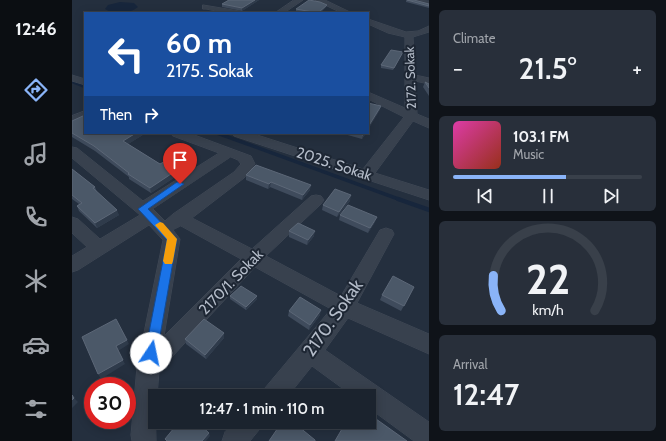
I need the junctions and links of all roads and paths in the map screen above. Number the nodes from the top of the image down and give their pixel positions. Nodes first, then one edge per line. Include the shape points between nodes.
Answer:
1 (218, 0) edge
2 (299, 0) edge
3 (319, 0) edge
4 (418, 0) edge
5 (429, 3) edge
6 (206, 7) junction
7 (200, 12) edge
8 (233, 12) edge
9 (281, 12) edge
10 (346, 12) edge
11 (369, 21) edge
12 (429, 29) edge
13 (407, 36) junction
14 (410, 77) junction
15 (72, 78) edge
16 (84, 81) edge
17 (429, 81) edge
18 (369, 95) edge
19 (84, 115) edge
20 (411, 116) junction
21 (72, 121) edge
22 (429, 124) edge
23 (180, 134) edge
24 (243, 134) edge
25 (72, 151) edge
26 (230, 152) junction
27 (366, 175) junction
28 (429, 195) edge
29 (316, 200) dead end
30 (147, 212) junction
31 (179, 218) junction
32 (72, 223) edge
33 (164, 230) junction
34 (386, 234) dead end
35 (98, 248) junction
36 (254, 258) junction
37 (72, 265) edge
38 (345, 307) junction
39 (429, 344) edge
40 (310, 352) junction
41 (148, 367) junction
42 (279, 389) edge
43 (245, 429) edge
44 (429, 437) edge
45 (141, 439) edge
46 (234, 441) edge

1 - 6 street
2 - 9 street
3 - 10 street
4 - 5 street
6 - 7 street
6 - 8 street
11 - 13 street, 2172. Sokak
12 - 13 street via 419,35
13 - 14 street, 2172. Sokak
14 - 17 street
14 - 20 street, 2172. Sokak
15 - 16 street
18 - 20 street
19 - 21 street
20 - 22 street
20 - 27 street, 2172. Sokak
23 - 26 street
24 - 27 street, 2025. Sokak
25 - 30 street
26 - 30 street
26 - 31 street via 246,159 247,167
27 - 28 street, 2025. Sokak
29 - 36 street, 2170/1. Sokak
30 - 33 street
30 - 35 street
31 - 33 street
31 - 36 street
32 - 35 street
33 - 41 street via 172,239
34 - 38 street, 2170. Sokak
35 - 37 street
36 - 38 street
36 - 41 street, 2170/1. Sokak
38 - 39 street
38 - 40 street, 2170. Sokak
40 - 42 street, 2170. Sokak
40 - 44 street
41 - 45 street
43 - 46 street

